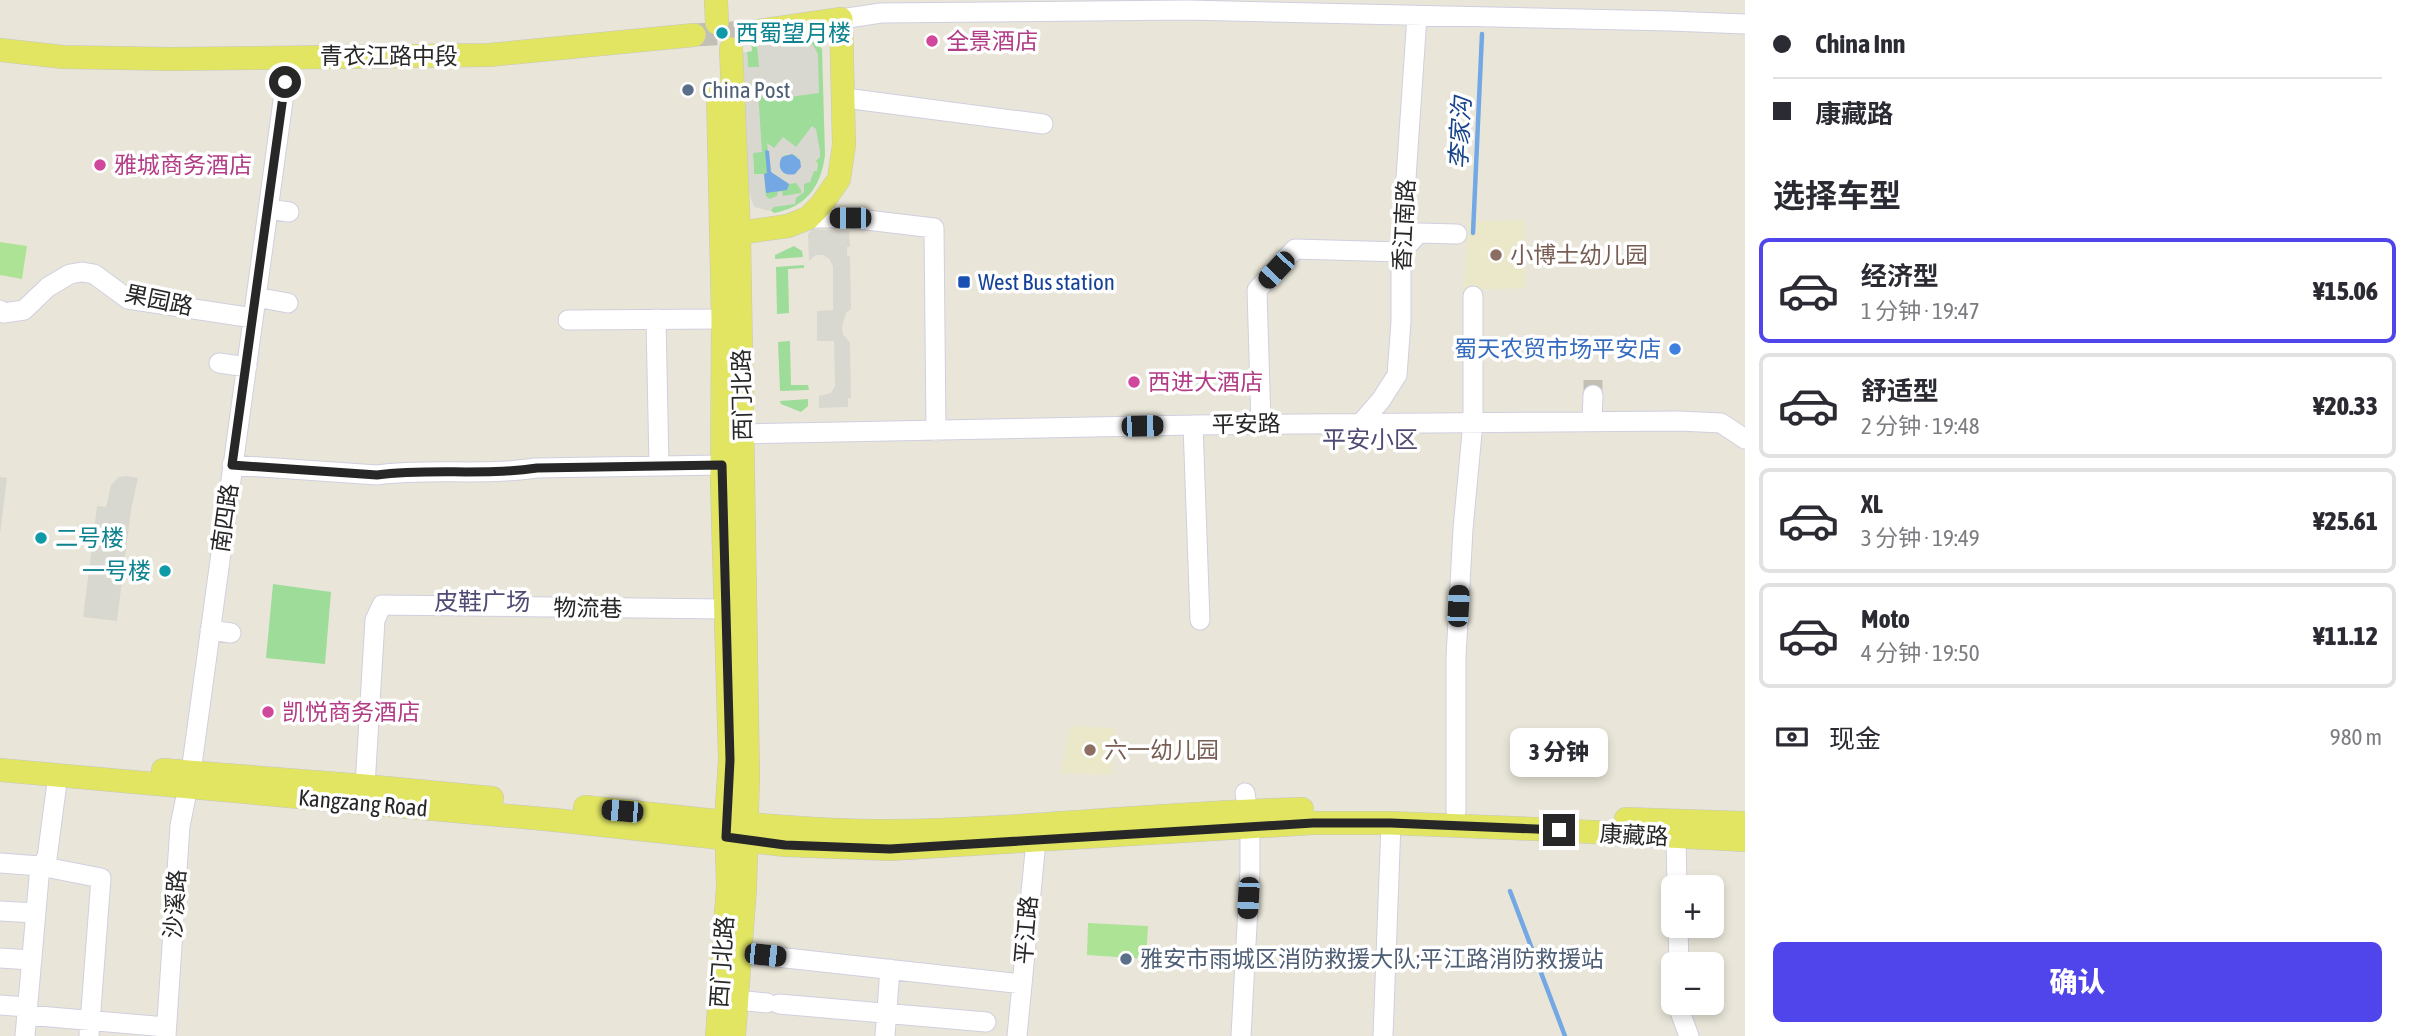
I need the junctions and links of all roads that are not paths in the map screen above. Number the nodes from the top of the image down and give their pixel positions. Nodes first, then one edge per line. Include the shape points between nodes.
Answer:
1 (729, 15) tunnel mouth
2 (1417, 16) junction
3 (841, 19) junction
4 (1745, 24) edge
5 (694, 35) tunnel mouth
6 (0, 50) edge
7 (289, 57) junction
8 (845, 98) junction
9 (1043, 124) dead end
10 (268, 209) junction
11 (289, 212) dead end
12 (808, 218) junction
13 (739, 233) junction
14 (1457, 234) dead end
15 (1401, 252) junction
16 (1473, 296) dead end
17 (256, 298) junction
18 (289, 303) dead end
19 (0, 310) edge
20 (253, 318) junction
21 (656, 319) junction
22 (723, 319) junction
23 (568, 320) dead end
24 (219, 363) dead end
25 (247, 368) junction
26 (1593, 396) tunnel mouth
27 (1592, 421) junction
28 (1473, 422) junction
29 (1361, 423) junction
30 (1261, 424) junction
31 (1194, 425) junction
32 (936, 431) junction
33 (743, 434) junction
34 (1745, 439) edge
35 (232, 465) junction
36 (722, 465) junction
37 (659, 466) junction
38 (725, 609) junction
39 (1200, 620) dead end
40 (210, 630) junction
41 (231, 633) dead end
42 (0, 754) edge
43 (0, 770) edge
44 (58, 775) junction
45 (189, 780) junction
46 (365, 786) junction
47 (1248, 810) junction
48 (1455, 811) junction
49 (1391, 823) junction
50 (1745, 823) edge
51 (736, 830) junction
52 (1035, 833) junction
53 (1676, 837) junction
54 (1745, 840) edge
55 (0, 863) edge
56 (40, 866) junction
57 (1677, 875) edge
58 (0, 911) edge
59 (36, 913) junction
60 (740, 953) junction
61 (0, 958) edge
62 (32, 960) junction
63 (890, 969) junction
64 (1022, 984) junction
65 (737, 1000) junction
66 (0, 1005) edge
67 (27, 1011) junction
68 (887, 1014) junction
69 (1681, 1015) edge
70 (1005, 1027) edge
71 (90, 1028) edge
72 (166, 1031) edge
73 (25, 1036) edge
74 (717, 1036) edge
75 (734, 1036) edge
76 (885, 1036) edge
77 (1241, 1036) edge
78 (1383, 1036) edge
79 (1689, 1036) edge

1 - 3 main road
2 - 3 street via 1187,10 881,13
2 - 4 street
2 - 15 street, 香江南路
3 - 8 main road
5 - 7 main road, 青衣江路中段 via 489,55
6 - 7 main road, 青衣江路中段 via 63,57
7 - 10 street, 南四路
8 - 9 street
8 - 12 main road via 839,179
10 - 11 street
10 - 17 street, 南四路
12 - 13 main road via 788,226
12 - 32 street via 934,228
13 - 22 main road, 西门北路 via 724,49
13 - 33 main road, 西门北路
14 - 15 street via 1419,233
15 - 29 street, 香江南路 via 1397,375
15 - 30 street via 1295,249 1257,290
16 - 28 street
17 - 18 street
17 - 20 street, 南四路
19 - 20 street, 果园路 via 24,310 48,287 82,272 94,274 128,299
20 - 25 street, 南四路
21 - 22 street
21 - 23 street
21 - 37 street
22 - 36 main road, 西门北路
24 - 25 street
25 - 35 street, 南四路
26 - 27 street
27 - 28 street, 平安路
27 - 34 street, 平安路 via 1721,423
28 - 29 street, 平安路
28 - 48 street via 1456,657
29 - 30 street, 平安路
30 - 31 street, 平安路
31 - 32 street, 平安路
31 - 39 street
32 - 33 street, 平安路
33 - 51 main road, 西门北路
35 - 37 street via 377,475
35 - 40 street, 南四路
36 - 37 street
36 - 38 main road, 西门北路
38 - 46 street, 物流巷 via 382,602 375,620
38 - 51 main road, 西门北路
40 - 41 street
40 - 45 street, 南四路
42 - 45 main road, Kangzang Road
43 - 44 main road, Kangzang Road
44 - 45 main road, Kangzang Road
44 - 56 street via 47,858
45 - 46 main road, Kangzang Road
45 - 51 main road, Kangzang Road
45 - 72 street, 沙溪路 via 180,826
46 - 51 main road, Kangzang Road
47 - 48 main road, 康藏路
47 - 49 main road, 康藏路 via 1313,823
47 - 52 main road, 康藏路
47 - 77 street
48 - 50 main road, 康藏路
49 - 53 main road, 康藏路
49 - 78 street
51 - 52 main road, 康藏路 via 785,845 890,849
51 - 60 main road, 西门北路
51 - 74 main road, 西门北路
52 - 64 street, 平江路
53 - 54 main road, 康藏路
53 - 57 street
55 - 56 street
56 - 59 street
56 - 71 street via 101,878
58 - 59 street
59 - 62 street
60 - 63 street
60 - 65 main road, 西门北路
61 - 62 street
62 - 67 street
63 - 64 street
63 - 68 street
64 - 70 street, 平江路
65 - 68 street
65 - 75 main road, 西门北路
66 - 67 street
67 - 71 street
67 - 73 street
68 - 70 street
68 - 76 street
69 - 79 street
71 - 72 street

